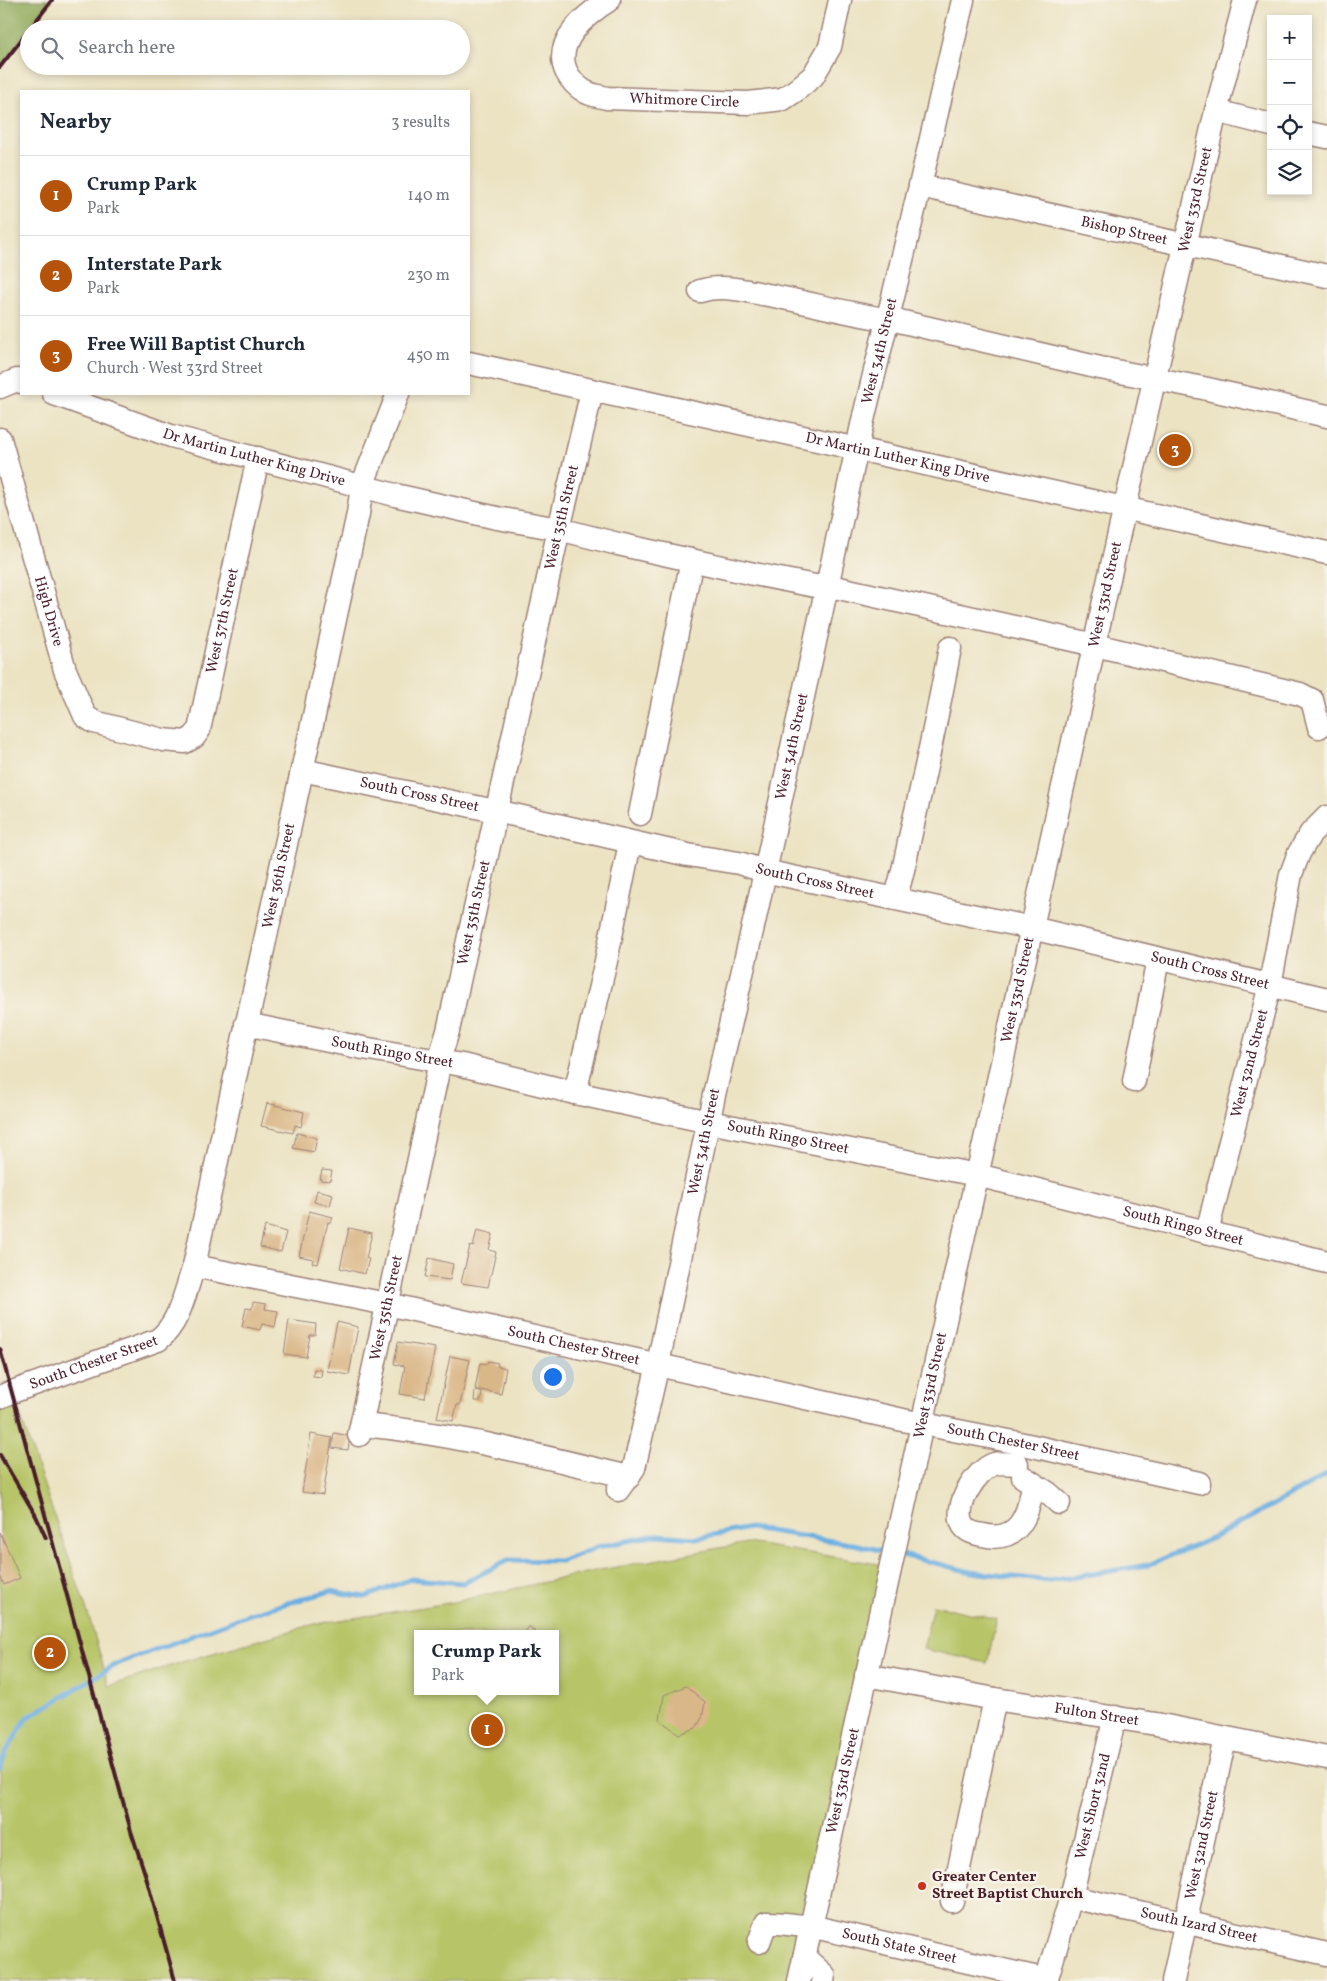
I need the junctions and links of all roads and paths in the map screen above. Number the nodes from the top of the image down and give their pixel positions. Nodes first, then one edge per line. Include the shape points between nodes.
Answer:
1 (609, 0) edge
2 (840, 0) edge
3 (963, 0) edge
4 (1245, 0) edge
5 (1216, 111) junction
6 (1267, 124) edge
7 (1312, 134) edge
8 (1327, 137) edge
9 (920, 186) junction
10 (1186, 245) junction
11 (1327, 276) edge
12 (700, 291) dead end
13 (887, 319) junction
14 (470, 363) edge
15 (1155, 379) junction
16 (592, 391) junction
17 (57, 395) edge
18 (398, 395) edge
19 (1327, 416) edge
20 (0, 439) edge
21 (857, 449) junction
22 (258, 458) junction
23 (362, 486) junction
24 (1125, 508) junction
25 (559, 529) junction
26 (1327, 553) edge
27 (692, 560) junction
28 (826, 586) junction
29 (1095, 645) junction
30 (950, 648) dead end
31 (1319, 727) dead end
32 (149, 736) joint
33 (302, 770) junction
34 (496, 813) junction
35 (640, 814) dead end
36 (1327, 817) edge
37 (630, 843) junction
38 (764, 871) junction
39 (894, 898) junction
40 (1032, 928) junction
41 (1158, 959) junction
42 (1270, 985) junction
43 (1327, 998) edge
44 (246, 1024) junction
45 (439, 1060) junction
46 (1134, 1081) dead end
47 (575, 1093) junction
48 (709, 1122) junction
49 (977, 1175) junction
50 (1207, 1232) junction
51 (1327, 1262) edge
52 (194, 1266) junction
53 (387, 1304) junction
54 (658, 1364) junction
55 (0, 1397) edge
56 (922, 1423) junction
57 (1018, 1454) junction
58 (624, 1483) joint
59 (1199, 1483) dead end
60 (1033, 1484) junction
61 (1059, 1503) dead end
62 (866, 1676) junction
63 (995, 1699) junction
64 (1114, 1718) junction
65 (1225, 1738) junction
66 (1327, 1758) edge
67 (1071, 1896) junction
68 (952, 1901) dead end
69 (1186, 1922) junction
70 (810, 1926) junction
71 (760, 1942) dead end
72 (1327, 1954) edge
73 (804, 1957) junction
74 (799, 1981) edge
75 (823, 1981) edge
76 (1046, 1981) edge
77 (1173, 1981) edge

1 - 2 street, Whitmore Circle via 576,27 562,52 569,76 585,92 606,98 748,103 783,98 813,76 830,47
3 - 9 street, West 34th Street
4 - 5 street, West 33rd Street
5 - 6 street
5 - 10 street, West 33rd Street
7 - 8 street
9 - 10 street, Bishop Street
9 - 13 street, West 34th Street
10 - 11 street, Bishop Street
10 - 15 street, West 33rd Street
12 - 13 street via 728,288
13 - 15 street
13 - 21 street, West 34th Street
14 - 16 street, Dr Martin Luther King Drive
15 - 19 street
15 - 24 street, West 33rd Street
16 - 21 street, Dr Martin Luther King Drive
16 - 25 street, West 35th Street
17 - 22 street, Dr Martin Luther King Drive via 171,436
18 - 23 street, Dr Martin Luther King Drive
20 - 32 street, High Drive via 64,670 80,708 94,722
21 - 24 street, Dr Martin Luther King Drive
21 - 28 street, West 34th Street
22 - 23 street, Dr Martin Luther King Drive
22 - 32 street, West 37th Street via 198,730 194,738 185,742
23 - 25 street via 441,506
23 - 33 street, West 36th Street
24 - 26 street, Dr Martin Luther King Drive
24 - 29 street, West 33rd Street
25 - 27 street
25 - 34 street, West 35th Street
27 - 28 street
27 - 35 street
28 - 29 street
28 - 38 street, West 34th Street
29 - 31 street via 1300,694 1312,700
29 - 40 street, West 33rd Street
30 - 39 street via 902,878
33 - 34 street, South Cross Street
33 - 44 street, West 36th Street
34 - 37 street, South Cross Street
34 - 45 street, West 35th Street
36 - 42 street, West 32nd Street via 1311,833 1291,874
37 - 38 street, South Cross Street via 739,863
37 - 47 street
38 - 39 street, South Cross Street
38 - 48 street, West 34th Street
39 - 40 street, South Cross Street
40 - 41 street, South Cross Street
40 - 49 street, West 33rd Street
41 - 42 street, South Cross Street
41 - 46 street
42 - 43 street, South Cross Street
42 - 50 street, West 32nd Street
44 - 45 street, South Ringo Street
44 - 52 street, West 36th Street
45 - 47 street, South Ringo Street
45 - 53 street, West 35th Street
47 - 48 street, South Ringo Street
48 - 49 street, South Ringo Street
48 - 54 street, West 34th Street
49 - 50 street, South Ringo Street
49 - 56 street, West 33rd Street
50 - 51 street, South Ringo Street
52 - 53 street, South Chester Street
52 - 55 street, South Chester Street via 173,1324 158,1340
53 - 54 street, South Chester Street
53 - 58 street, West 35th Street via 360,1430 392,1428 480,1441
54 - 56 street, South Chester Street
54 - 58 street, West 34th Street via 634,1468
56 - 57 street, South Chester Street
56 - 62 street, West 33rd Street
57 - 59 street, South Chester Street
57 - 60 street via 1016,1467
57 - 60 street via 977,1475 963,1503 963,1525 972,1533 988,1537 1009,1535 1027,1512
60 - 61 street
62 - 63 street, Fulton Street
62 - 70 street, West 33rd Street
63 - 64 street, Fulton Street
63 - 68 street
64 - 65 street, Fulton Street
64 - 67 street, West Short 32nd
65 - 66 street, Fulton Street
65 - 69 street, West 32nd Street
67 - 69 street, South Izard Street
67 - 76 street, West Short 32nd
69 - 72 street, South Izard Street
69 - 77 street, West 32nd Street
70 - 71 street, South State Street via 766,1923
70 - 73 street, West 33rd Street
70 - 76 street, South State Street
73 - 74 street, West 33rd Street
73 - 75 street via 824,1975

